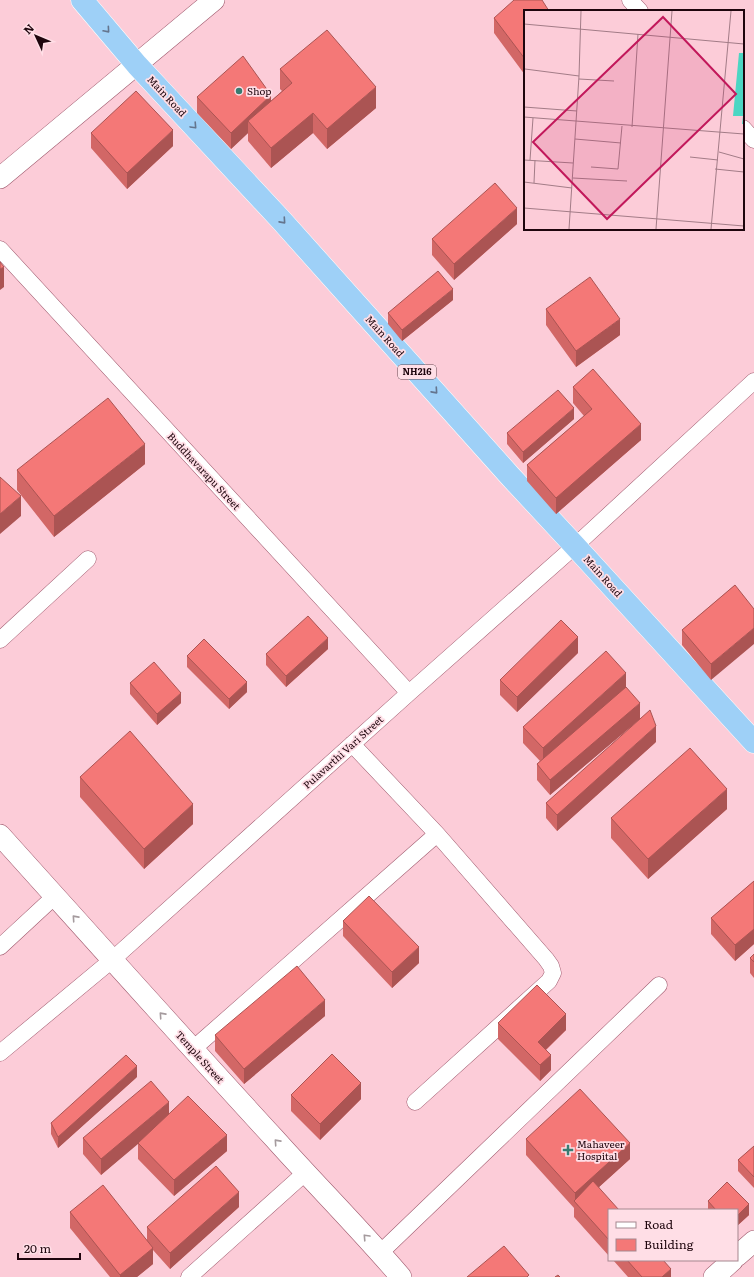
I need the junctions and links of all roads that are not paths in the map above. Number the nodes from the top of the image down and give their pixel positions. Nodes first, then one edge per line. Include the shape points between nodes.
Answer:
1 (82, 0) edge
2 (214, 0) edge
3 (630, 0) edge
4 (639, 10) edge
5 (137, 65) junction
6 (744, 129) edge
7 (754, 140) edge
8 (0, 178) edge
9 (0, 249) edge
10 (754, 381) edge
11 (576, 546) junction
12 (88, 559) dead end
13 (0, 640) edge
14 (409, 693) junction
15 (754, 742) edge
16 (352, 744) junction
17 (437, 834) junction
18 (0, 835) edge
19 (55, 896) junction
20 (0, 947) edge
21 (112, 960) junction
22 (659, 985) dead end
23 (193, 1049) junction
24 (0, 1053) edge
25 (415, 1102) dead end
26 (305, 1172) junction
27 (754, 1241) edge
28 (380, 1253) junction
29 (738, 1255) edge
30 (732, 1261) edge
31 (189, 1277) edge
32 (401, 1277) edge
33 (714, 1277) edge

1 -> 5 highway, Main Road / NH216
2 - 5 street
3 - 4 street
5 - 8 street
5 -> 11 highway, Main Road / NH216
6 - 7 street
9 - 14 street, Buddhavarapu Street
10 - 11 street, Pulavarthi Vari Street
11 - 14 street, Pulavarthi Vari Street
11 - 15 highway, Main Road / NH216
12 - 13 street
14 - 16 street, Pulavarthi Vari Street
16 - 17 street
16 - 21 street, Pulavarthi Vari Street
17 - 23 street
17 - 25 street via 546,959 553,973 548,981
18 - 19 street, Temple Street
19 - 20 street
21 -> 19 street, Temple Street
23 -> 21 street, Temple Street
21 - 24 street, Pulavarthi Vari Street
22 - 28 street
26 -> 23 street, Temple Street
28 -> 26 street, Temple Street
26 - 31 street
27 - 29 street
28 - 32 street, Temple Street
30 - 33 street

